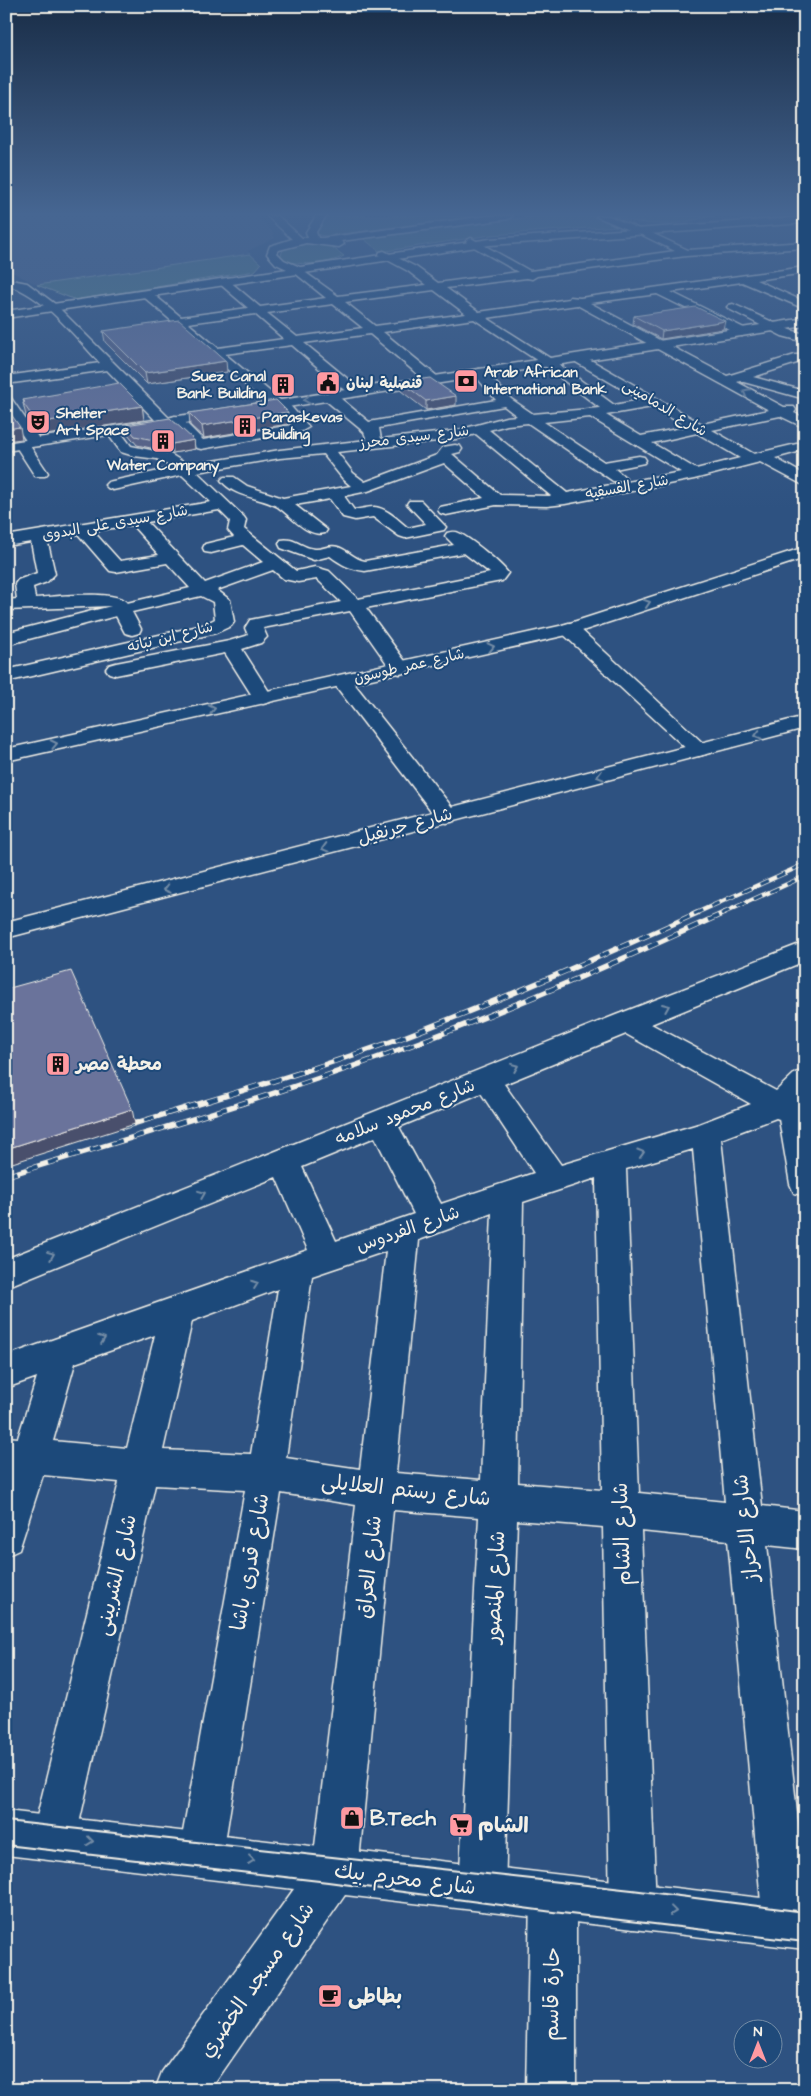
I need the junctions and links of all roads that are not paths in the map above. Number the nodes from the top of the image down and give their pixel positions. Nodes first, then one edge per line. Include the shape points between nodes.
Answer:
1 (60, 314) edge
2 (170, 314) edge
3 (231, 314) edge
4 (264, 314) edge
5 (353, 314) edge
6 (474, 314) edge
7 (493, 314) edge
8 (601, 314) edge
9 (706, 314) edge
10 (747, 314) edge
11 (477, 316) junction
12 (178, 321) junction
13 (805, 322) edge
14 (277, 325) junction
15 (259, 327) dead end
16 (773, 327) junction
17 (373, 330) junction
18 (742, 332) junction
19 (214, 334) dead end
20 (196, 336) junction
21 (805, 338) edge
22 (296, 341) junction
23 (658, 345) junction
24 (215, 352) junction
25 (578, 358) junction
26 (800, 358) dead end
27 (548, 363) junction
28 (110, 366) junction
29 (479, 373) junction
30 (740, 377) junction
31 (6, 380) edge
32 (433, 380) junction
33 (726, 381) junction
34 (355, 392) junction
35 (805, 395) edge
36 (329, 396) junction
37 (6, 401) edge
38 (506, 402) junction
39 (656, 402) junction
40 (279, 404) junction
41 (805, 407) edge
42 (601, 412) junction
43 (782, 412) junction
44 (11, 415) edge
45 (429, 415) junction
46 (530, 420) junction
47 (170, 421) junction
48 (495, 423) junction
49 (805, 424) edge
50 (700, 429) junction
51 (112, 430) junction
52 (479, 430) junction
53 (507, 433) dead end
54 (456, 435) junction
55 (373, 436) junction
56 (633, 437) junction
57 (602, 438) dead end
58 (545, 443) dead end
59 (29, 444) junction
60 (358, 444) junction
61 (805, 446) edge
62 (6, 447) edge
63 (563, 447) junction
64 (326, 448) junction
65 (446, 457) junction
66 (757, 458) junction
67 (240, 460) junction
68 (640, 460) dead end
69 (338, 464) junction
70 (318, 466) dead end
71 (601, 466) junction
72 (379, 468) junction
73 (184, 470) junction
74 (40, 473) dead end
75 (694, 474) junction
76 (618, 478) dead end
77 (229, 480) junction
78 (805, 481) edge
79 (113, 485) dead end
80 (196, 488) junction
81 (363, 488) junction
82 (403, 490) dead end
83 (335, 494) junction
84 (565, 499) junction
85 (496, 500) junction
86 (282, 503) junction
87 (415, 504) dead end
88 (224, 505) junction
89 (446, 510) dead end
90 (135, 519) junction
91 (327, 519) junction
92 (81, 528) junction
93 (38, 536) junction
94 (453, 536) dead end
95 (245, 538) junction
96 (6, 541) edge
97 (287, 544) junction
98 (468, 547) junction
99 (211, 548) dead end
100 (380, 548) dead end
101 (805, 552) edge
102 (170, 558) junction
103 (270, 558) junction
104 (396, 561) junction
105 (439, 588) junction
106 (236, 591) dead end
107 (340, 591) junction
108 (210, 594) junction
109 (316, 594) dead end
110 (116, 598) junction
111 (32, 603) junction
112 (6, 605) edge
113 (355, 605) junction
114 (132, 629) dead end
115 (569, 629) junction
116 (41, 630) junction
117 (6, 639) edge
118 (233, 646) junction
119 (400, 668) junction
120 (116, 669) dead end
121 (6, 676) edge
122 (342, 681) junction
123 (263, 698) junction
124 (805, 722) edge
125 (699, 750) junction
126 (6, 755) edge
127 (447, 816) junction
128 (6, 930) edge
129 (805, 950) edge
130 (626, 1022) junction
131 (486, 1079) junction
132 (805, 1080) edge
133 (791, 1113) edge
134 (382, 1122) junction
135 (706, 1132) junction
136 (284, 1161) junction
137 (611, 1162) junction
138 (554, 1179) junction
139 (805, 1184) edge
140 (508, 1196) junction
141 (418, 1226) junction
142 (312, 1263) junction
143 (6, 1274) edge
144 (177, 1312) junction
145 (61, 1354) junction
146 (6, 1372) edge
147 (18, 1455) edge
148 (142, 1466) junction
149 (266, 1473) junction
150 (377, 1490) junction
151 (499, 1499) junction
152 (622, 1510) junction
153 (745, 1524) junction
154 (805, 1530) edge
155 (6, 1537) edge
156 (6, 1833) edge
157 (54, 1837) junction
158 (201, 1854) junction
159 (335, 1871) junction
160 (482, 1888) junction
161 (553, 1898) junction
162 (632, 1906) junction
163 (796, 1925) edge
164 (180, 2090) edge
165 (551, 2090) edge

1 - 28 street
2 - 12 street
3 - 12 street
4 - 14 street
5 - 17 street
6 - 11 street
7 - 11 street
8 - 23 street
9 - 18 street
10 - 16 street
11 - 17 street
11 - 27 street
12 - 20 street
13 - 16 street
14 - 15 street
14 - 22 street
16 - 18 street
16 - 21 street
17 - 22 street
17 - 32 street
18 - 23 street
19 - 20 street
20 - 24 street
22 - 24 street
22 - 34 street
23 - 25 street
23 - 33 street
24 - 40 street
25 - 27 street
25 - 39 street, شارع الدمامينى
26 - 30 street
27 - 29 street
27 - 42 street via 594,397 584,400
28 - 31 street
28 - 47 street
29 - 32 street
29 - 38 street
30 - 33 street
30 - 35 street
32 - 34 street
43 -> 33 street
34 - 36 street
36 -> 40 street
36 - 55 street
37 - 44 street
38 - 45 street
38 - 46 street
39 - 42 street, شارع سيدى محرز
39 - 50 street, شارع الدمامينى
40 - 47 street
40 - 47 street via 302,427 201,445
41 - 43 street
42 - 46 street, شارع سيدى محرز
42 - 56 street
43 - 49 street
43 - 50 street
44 - 59 street
45 - 54 street
45 - 55 street via 373,424
46 - 48 street, شارع سيدى محرز
46 - 63 street
47 - 51 street
48 - 52 street, شارع سيدى محرز
48 - 53 street
50 - 56 street
50 - 66 street, شارع الدمامينى
51 - 59 street
51 - 73 street via 126,449 164,456
52 - 54 street, شارع سيدى محرز
52 - 84 street
54 - 55 street, شارع سيدى محرز
54 - 65 street via 468,446 448,450 444,453
55 - 60 street, شارع سيدى محرز
56 - 57 street
56 - 75 street
58 - 63 street
59 - 62 street
59 - 74 street
60 - 64 street, شارع سيدى محرز
60 - 72 street
61 - 66 street, شارع الفسقيه
63 - 71 street via 583,447
64 - 67 street, شارع سيدى محرز
64 - 69 street
65 - 72 street
65 - 85 street
66 - 75 street, شارع الفسقيه
66 - 78 street, شارع الدمامينى
67 - 73 street, شارع سيدى محرز
67 - 77 street via 250,475
68 - 71 street
69 - 70 street
69 - 81 street
71 - 76 street
72 - 81 street
72 - 82 street
73 - 79 street, شارع سيدى محرز
73 - 80 street
75 - 84 street, شارع الفسقيه
77 - 80 street
77 - 86 street via 242,489
80 - 88 street
81 - 83 street
83 - 86 street
83 - 91 street
84 - 85 street, شارع الفسقيه via 538,502
85 - 89 street, شارع الفسقيه
86 - 91 street
87 - 91 street via 428,517 392,524 376,513
88 - 90 street, شارع سيدى على البدوى via 150,510
88 - 95 street via 238,520 236,530
90 - 92 street, شارع سيدى على البدوى
90 - 102 street, شارع ابن نباته
91 - 97 street
92 - 93 street, شارع سيدى على البدوى
92 - 102 street via 116,567
93 - 96 street, شارع سيدى على البدوى
93 - 111 street via 46,574 24,584
94 - 98 street
95 - 99 street
95 - 103 street
97 - 103 street
97 - 104 street via 314,555 334,551 357,565
98 - 104 street
98 - 105 street via 499,573 496,577
100 - 104 street
115 -> 101 street, شارع عمر طوسون
102 - 108 street, شارع ابن نباته
103 - 107 street via 288,583 319,572
103 - 108 street
105 - 107 street via 421,576
105 - 113 street
106 - 108 street
107 - 109 street
107 - 113 street
108 - 110 street
108 - 121 street, شارع ابن نباته via 225,617 220,626
110 - 111 street
110 - 114 street
110 - 116 street
111 - 112 street
111 - 116 street
113 - 118 street via 260,622 254,626 256,640
113 - 119 street
119 -> 115 street, شارع عمر طوسون
115 - 125 street
116 - 117 street
118 - 120 street
118 - 123 street
119 - 122 street, شارع عمر طوسون
122 - 123 street, شارع عمر طوسون
122 - 127 street
126 -> 123 street, شارع عمر طوسون
124 -> 125 street, شارع جرنفيل
125 -> 127 street, شارع جرنفيل
127 -> 128 street, شارع جرنفيل
130 -> 129 street, شارع محمود سلامه
131 -> 130 street, شارع محمود سلامه
130 - 133 street
131 - 134 street, شارع محمود سلامه
131 - 138 street
132 - 133 street, شارع الفردوس via 790,1096
133 - 135 street, شارع الفردوس
133 - 139 street
134 - 136 street, شارع محمود سلامه
134 - 141 street
137 -> 135 street, شارع الفردوس
135 - 153 street, شارع الاحراز
136 - 142 street
143 -> 136 street, شارع محمود سلامه
137 - 138 street, شارع الفردوس
137 - 152 street, شارع الشام
138 - 140 street, شارع الفردوس
140 - 141 street, شارع الفردوس
140 - 151 street, شارع المنصور
141 - 142 street, شارع الفردوس
141 - 150 street, شارع العراق
144 -> 142 street, شارع الفردوس
142 - 149 street, شارع قدرى باشا
145 -> 144 street, شارع الفردوس
144 - 148 street, شارع الشربينى
145 - 146 street, شارع الفردوس
145 - 147 street
147 - 148 street, شارع رستم العلايلى
147 - 155 street
148 - 149 street, شارع رستم العلايلى
148 - 157 street, شارع الشربينى
149 - 150 street, شارع رستم العلايلى
149 - 158 street, شارع قدرى باشا
150 - 151 street, شارع رستم العلايلى
150 - 159 street, شارع العراق
151 - 152 street, شارع رستم العلايلى
151 - 160 street, شارع المنصور
152 - 153 street, شارع رستم العلايلى
152 - 162 street, شارع الشام
153 - 154 street, شارع رستم العلايلى
153 - 163 street, شارع الاحراز
156 - 157 street, شارع محرم بيك
157 -> 158 street, شارع محرم بيك
158 -> 159 street, شارع محرم بيك
159 - 160 street, شارع محرم بيك
159 - 164 street, شارع مسجد الخضري
160 - 161 street, شارع محرم بيك
161 - 162 street, شارع محرم بيك
161 - 165 street, حارة قاسم
162 -> 163 street, شارع محرم بيك

